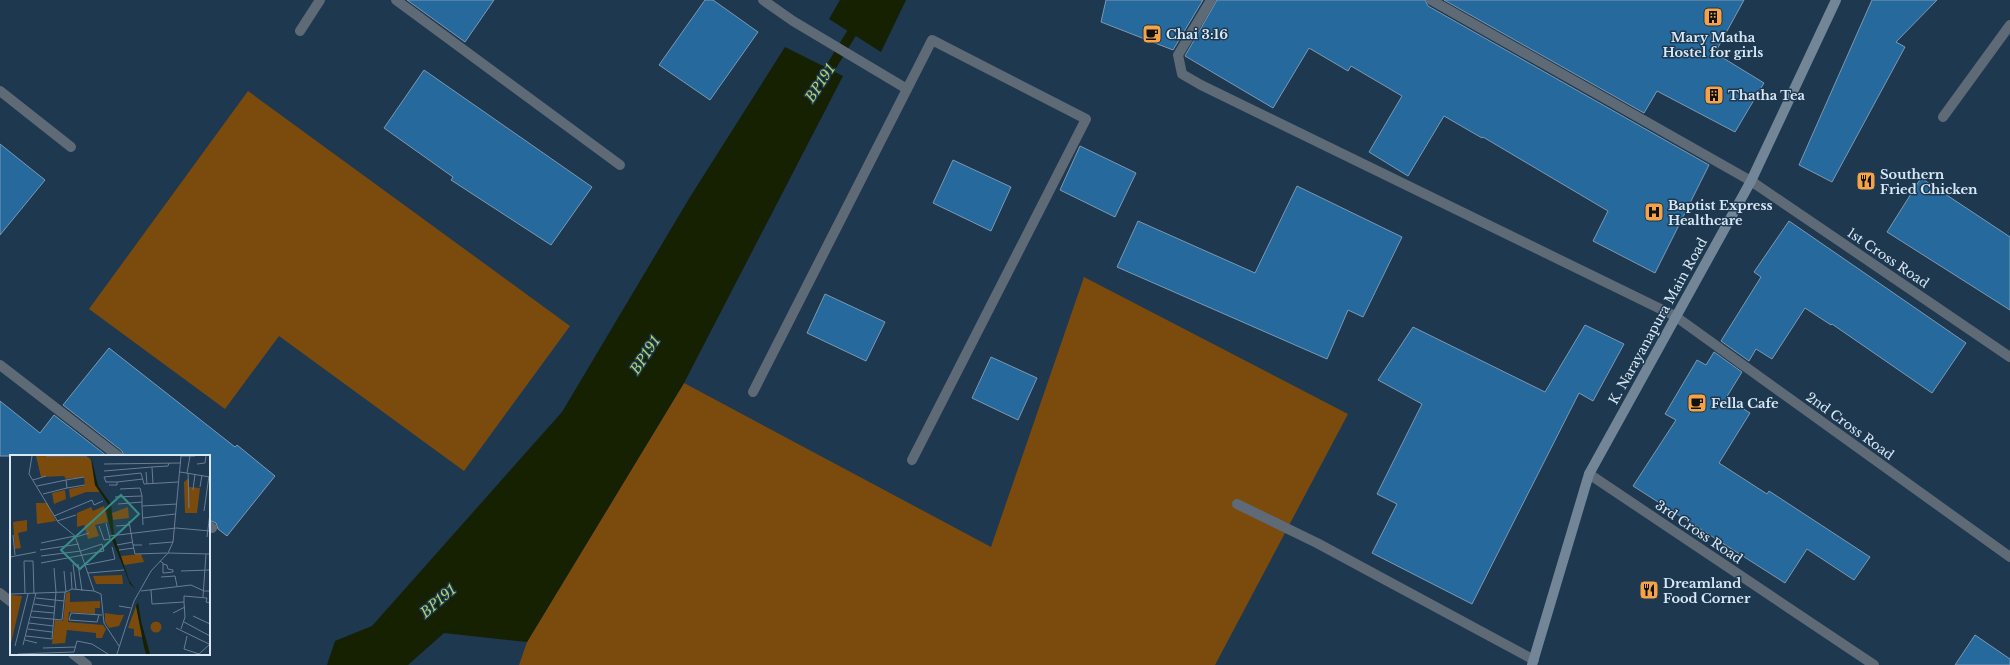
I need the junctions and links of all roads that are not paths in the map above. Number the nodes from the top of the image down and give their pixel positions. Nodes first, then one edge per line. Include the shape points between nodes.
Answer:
1 (320, 0) edge
2 (396, 0) edge
3 (764, 0) edge
4 (1211, 0) edge
5 (1431, 0) edge
6 (1836, 0) edge
7 (2010, 25) edge
8 (300, 31) dead end
9 (907, 89) junction
10 (0, 92) edge
11 (1943, 117) dead end
12 (71, 147) dead end
13 (620, 165) dead end
14 (1751, 181) junction
15 (1675, 316) junction
16 (2010, 357) edge
17 (0, 365) edge
18 (752, 392) dead end
19 (117, 455) edge
20 (912, 460) dead end
21 (1590, 474) junction
22 (1237, 504) dead end
23 (2010, 557) edge
24 (0, 593) edge
25 (10, 601) edge
26 (75, 655) edge
27 (1533, 663) edge
28 (87, 665) edge
29 (1874, 665) edge

1 - 8 street
2 - 13 street
3 - 9 street
4 - 15 street, 2nd Cross Road via 1178,55 1182,74
5 - 14 street, 1st Cross Road
6 - 14 street, K. Narayanapura Main Road
7 - 11 street
9 - 18 street
9 - 20 street via 932,40 1086,119
10 - 12 street
14 - 15 street, K. Narayanapura Main Road
14 - 16 street, 1st Cross Road
15 - 21 street, K. Narayanapura Main Road
15 - 23 street, 2nd Cross Road
17 - 19 street
21 - 27 street, K. Narayanapura Main Road
21 - 29 street, 3rd Cross Road
22 - 27 street via 1316,543
24 - 25 street
26 - 28 street

